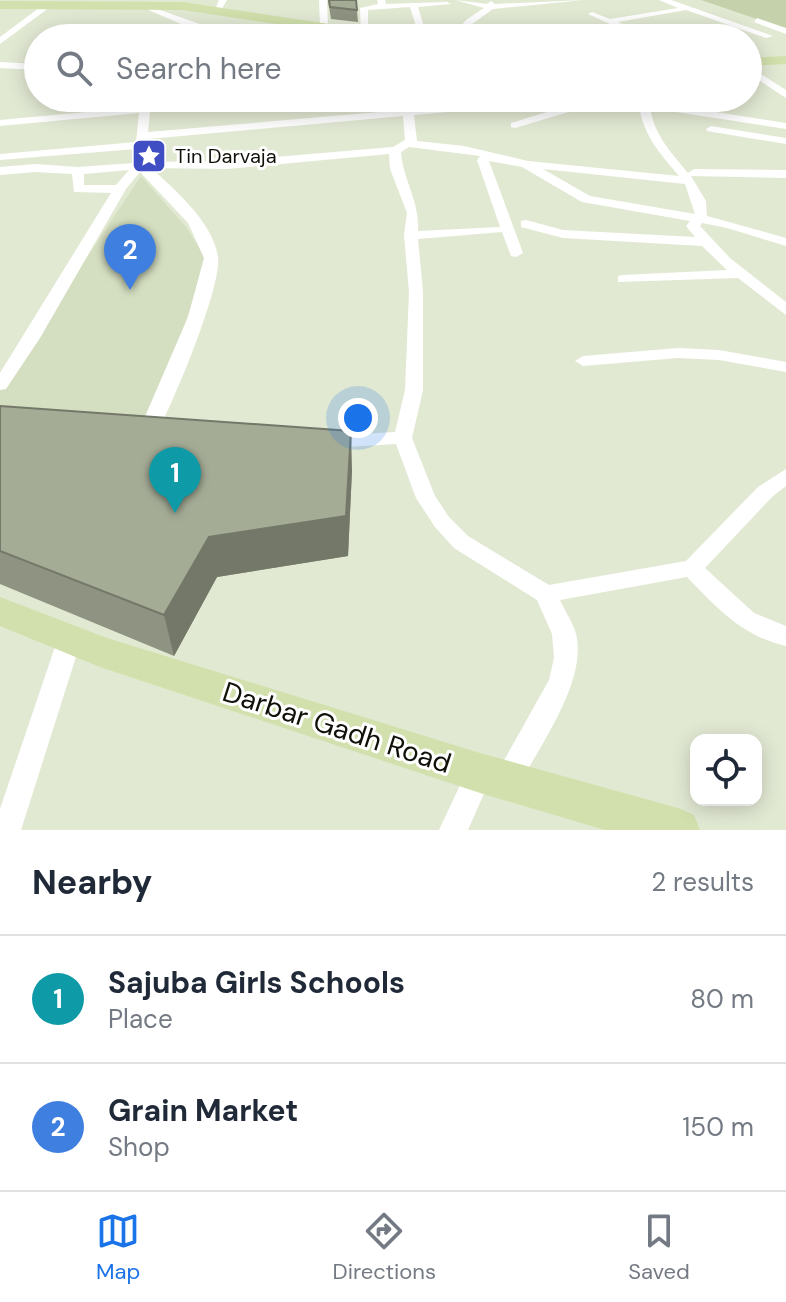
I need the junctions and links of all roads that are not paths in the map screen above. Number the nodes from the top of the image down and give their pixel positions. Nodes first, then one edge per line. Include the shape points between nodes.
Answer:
1 (323, 0) edge
2 (459, 0) edge
3 (580, 0) edge
4 (663, 0) edge
5 (382, 3) edge
6 (491, 3) edge
7 (147, 4) edge
8 (447, 4) dead end
9 (220, 5) edge
10 (413, 5) junction
11 (0, 6) edge
12 (46, 7) junction
13 (630, 7) dead end
14 (188, 8) junction
15 (686, 8) junction
16 (610, 10) dead end
17 (592, 14) dead end
18 (651, 14) junction
19 (627, 18) junction
20 (754, 19) dead end
21 (610, 21) junction
22 (194, 24) edge
23 (289, 24) edge
24 (314, 24) edge
25 (324, 24) edge
26 (364, 24) edge
27 (419, 24) edge
28 (469, 24) edge
29 (620, 24) edge
30 (635, 24) edge
31 (733, 24) edge
32 (786, 31) edge
33 (4, 32) edge
34 (762, 34) edge
35 (769, 36) junction
36 (762, 37) edge
37 (0, 41) edge
38 (786, 58) edge
39 (762, 59) edge
40 (0, 65) edge
41 (24, 66) edge
42 (762, 79) edge
43 (786, 95) edge
44 (132, 112) edge
45 (144, 112) edge
46 (427, 112) edge
47 (558, 112) edge
48 (646, 112) edge
49 (696, 112) edge
50 (406, 114) junction
51 (0, 123) edge
52 (515, 125) dead end
53 (786, 126) edge
54 (711, 129) dead end
55 (143, 140) junction
56 (786, 141) edge
57 (399, 152) junction
58 (490, 155) junction
59 (0, 157) edge
60 (526, 164) junction
61 (140, 165) junction
62 (0, 171) edge
63 (78, 171) junction
64 (786, 174) edge
65 (692, 177) junction
66 (119, 189) junction
67 (700, 218) junction
68 (526, 224) dead end
69 (503, 231) junction
70 (544, 231) junction
71 (411, 235) junction
72 (704, 242) junction
73 (786, 242) edge
74 (516, 253) dead end
75 (737, 274) junction
76 (623, 279) dead end
77 (786, 310) edge
78 (583, 361) dead end
79 (786, 367) edge
80 (0, 385) edge
81 (174, 435) edge
82 (403, 438) junction
83 (317, 443) edge
84 (786, 476) edge
85 (692, 568) junction
86 (546, 594) junction
87 (0, 611) edge
88 (786, 636) edge
89 (70, 638) junction
90 (494, 777) junction
91 (7, 830) edge
92 (453, 830) edge
93 (678, 830) edge

1 - 25 street
2 - 6 street
3 - 6 street
4 - 15 street
5 - 10 street
5 - 26 street via 364,8
6 - 28 street
7 - 12 main road
7 - 14 main road
7 - 22 street
8 - 10 street
9 - 14 main road
9 - 24 main road
10 - 27 street
11 - 12 main road
11 - 14 main road
12 - 33 street
13 - 18 street
14 - 23 main road
15 - 18 street
15 - 31 street
16 - 19 street
17 - 21 street
18 - 19 street
19 - 21 street
19 - 30 street
20 - 32 street
21 - 29 street
32 - 35 street
33 - 37 street
34 - 35 street
35 - 36 street
38 - 39 main road
40 - 41 street
42 - 43 street
44 - 51 street
45 - 55 street
46 - 50 street
47 - 52 street
48 - 65 street via 652,134
49 - 53 street
50 - 55 street
50 - 57 street via 411,142
54 - 56 street
55 - 59 street
55 - 61 street
57 - 58 street via 464,149
57 - 61 street via 227,165
57 - 71 street via 413,213
58 - 60 street
58 - 69 street via 483,160
60 - 65 street
60 - 67 street via 586,199
61 - 63 street
61 - 66 street
61 - 81 street via 192,221 211,258 210,275 140,433
62 - 63 street
63 - 66 street via 78,189
64 - 65 street
65 - 67 street
66 - 80 street
67 - 72 street via 693,224
67 - 73 street
68 - 70 street
69 - 70 street
69 - 71 street
69 - 74 street
70 - 72 street
71 - 82 street via 417,340 414,390
72 - 75 street
75 - 76 street
75 - 77 street
78 - 79 street via 678,353
82 - 83 street
82 - 86 street via 426,498 442,522 461,542
84 - 85 street
85 - 86 street
85 - 88 street via 749,622
86 - 90 street via 564,634 561,682
87 - 89 main road, Darbar Gadh Road
89 - 90 main road, Darbar Gadh Road
89 - 91 street
90 - 92 street
90 - 93 main road, Darbar Gadh Road

